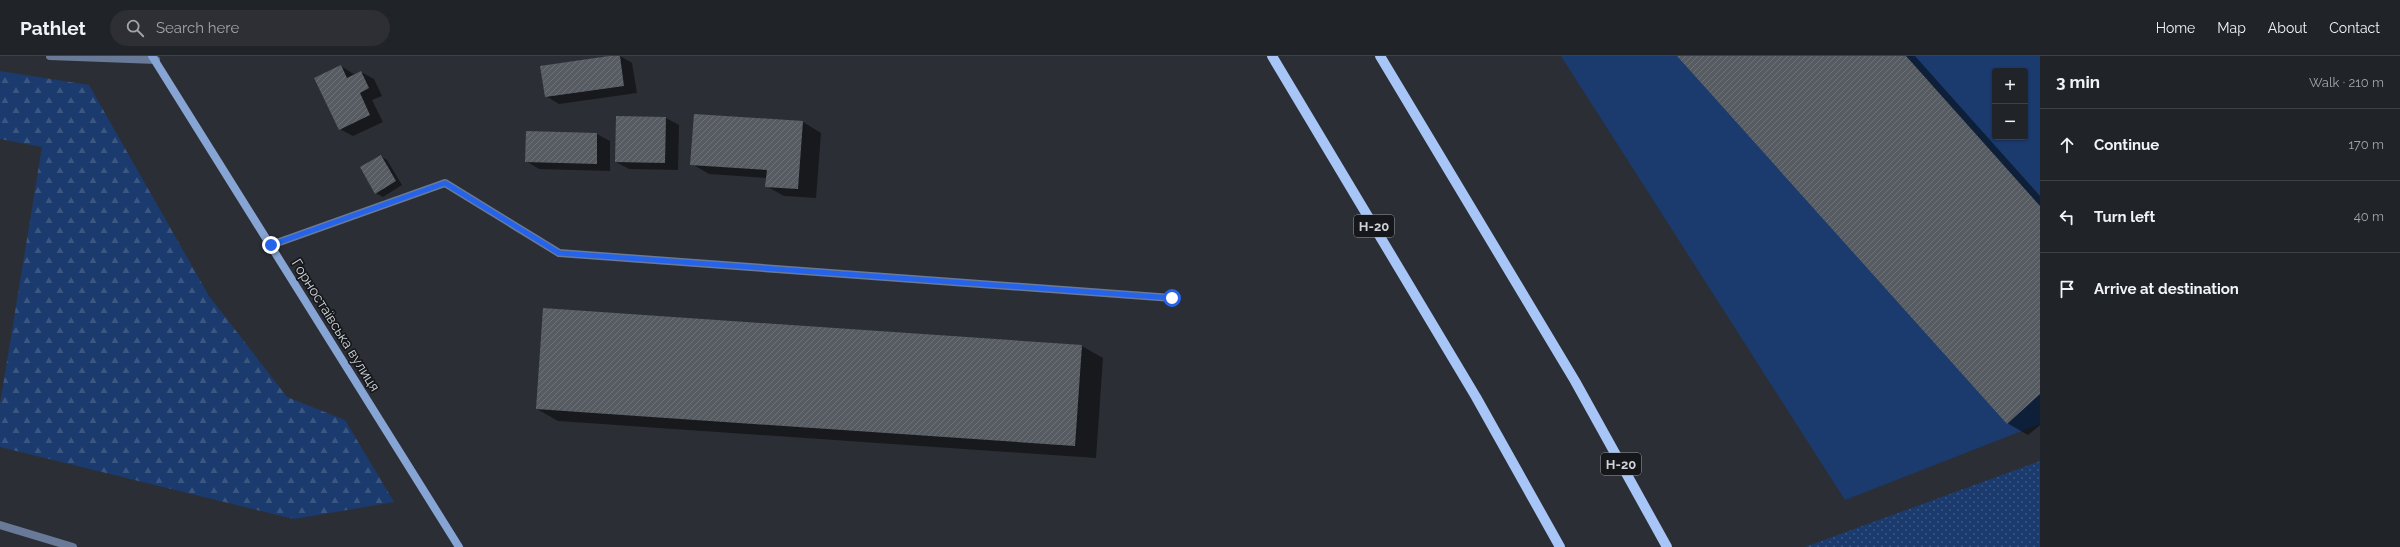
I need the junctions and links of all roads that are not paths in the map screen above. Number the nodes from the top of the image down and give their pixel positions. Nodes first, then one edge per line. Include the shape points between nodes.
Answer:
1 (50, 56) edge
2 (1272, 56) edge
3 (1380, 56) edge
4 (154, 58) edge
5 (271, 245) junction
6 (1172, 298) dead end
7 (0, 525) edge
8 (74, 547) edge
9 (459, 547) edge
10 (1560, 547) edge
11 (1667, 547) edge

1 - 4 street
2 - 10 main road, Н-20 via 1476,397
3 - 11 main road, Н-20 via 1575,381
4 - 5 main road, Горностаївська вулиця
5 - 6 street via 445,183 559,253
5 - 9 main road, Горностаївська вулиця
7 - 8 street

